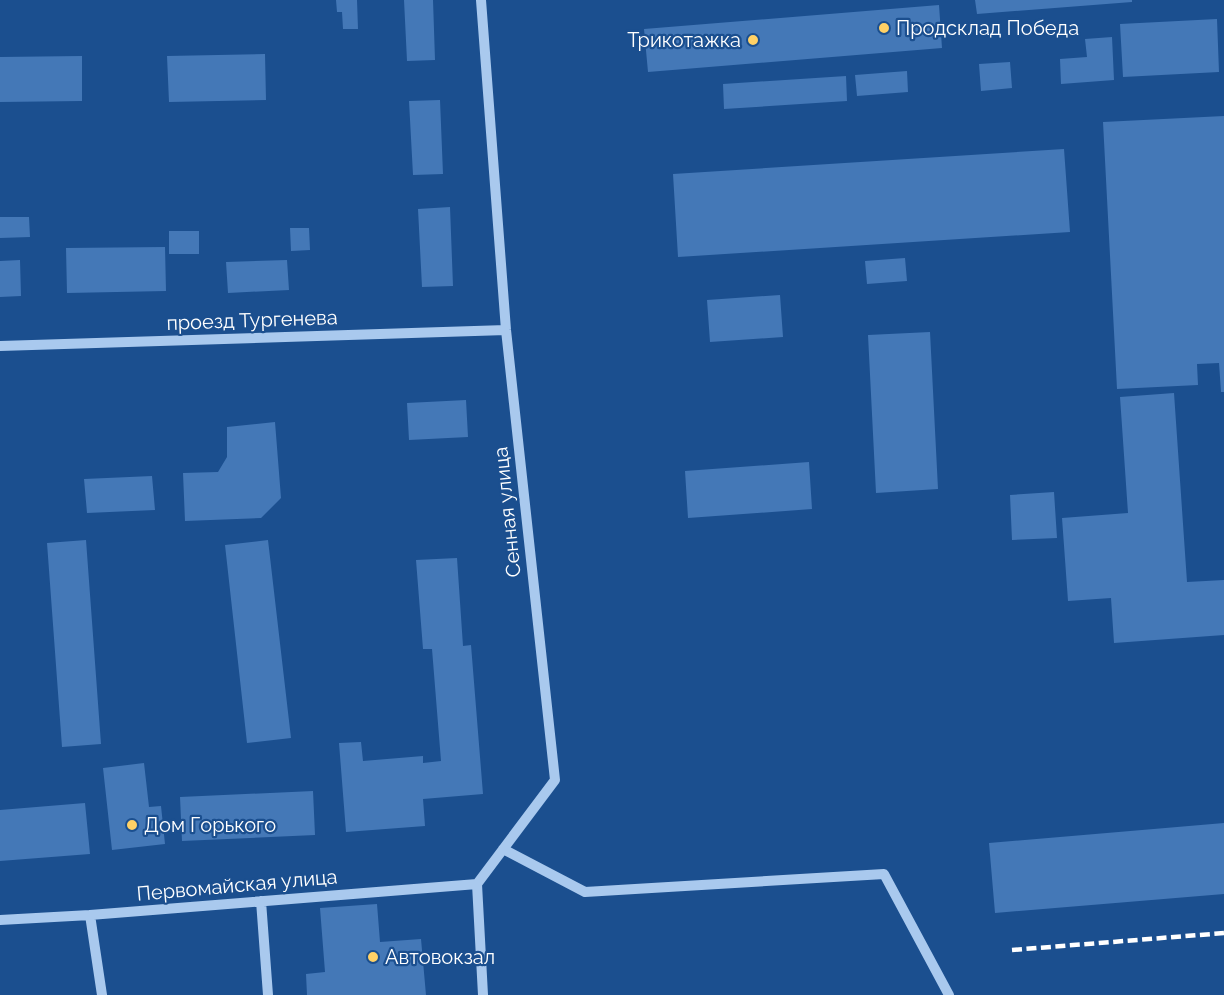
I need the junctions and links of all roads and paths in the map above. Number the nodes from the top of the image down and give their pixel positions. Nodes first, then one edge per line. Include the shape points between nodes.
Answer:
1 (481, 0) edge
2 (506, 330) junction
3 (0, 346) edge
4 (503, 849) junction
5 (477, 884) junction
6 (261, 901) junction
7 (90, 915) junction
8 (0, 920) edge
9 (102, 995) edge
10 (268, 995) edge
11 (483, 995) edge
12 (949, 995) edge

1 - 2 street, Сенная улица
2 - 3 street, проезд Тургенева
2 - 4 street, Сенная улица via 555,780
4 - 5 street, Сенная улица
4 - 12 street via 585,892 884,874
5 - 6 street, Первомайская улица
5 - 11 street
6 - 7 street, Первомайская улица
6 - 10 street
7 - 8 street, Первомайская улица
7 - 9 street

